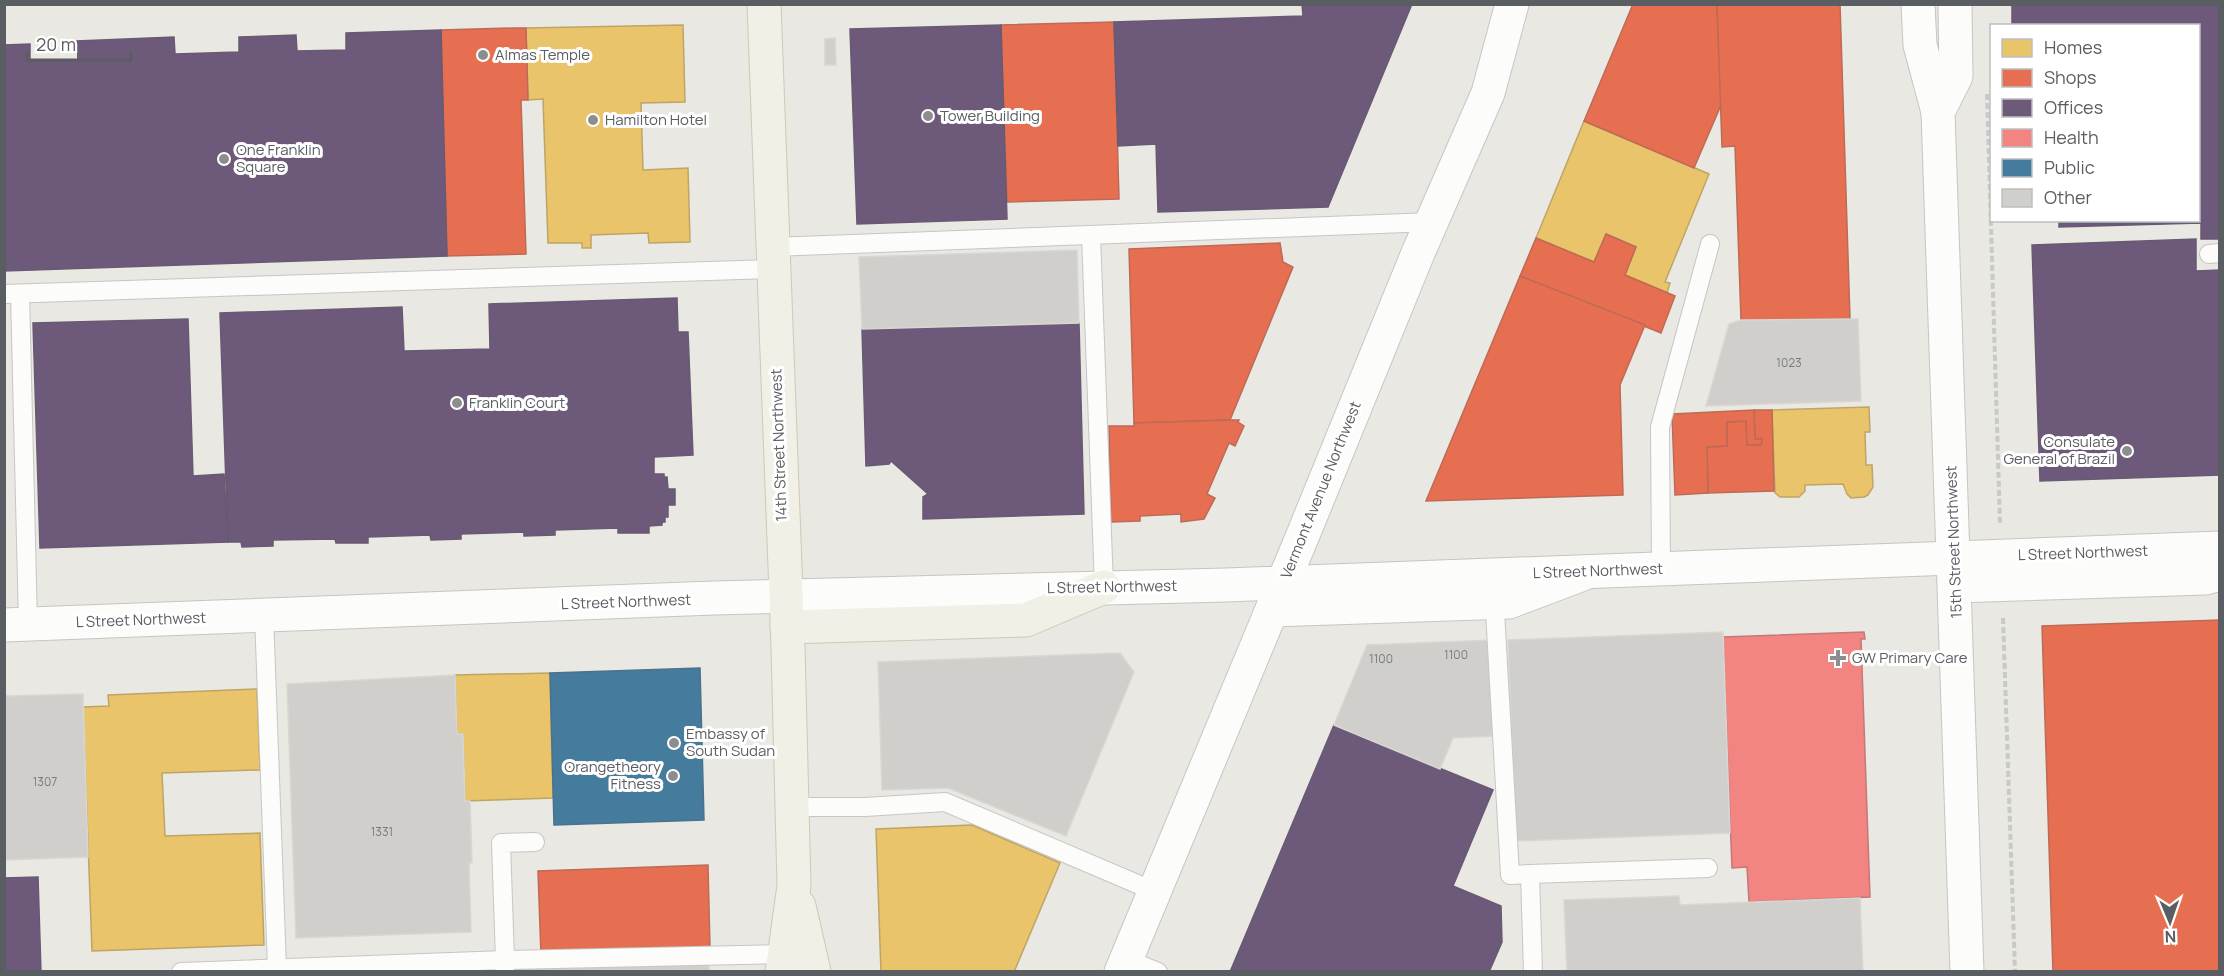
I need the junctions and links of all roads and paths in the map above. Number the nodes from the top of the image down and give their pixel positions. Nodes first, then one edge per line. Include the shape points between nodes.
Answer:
1 (764, 4) edge
2 (1512, 4) edge
3 (1918, 4) edge
4 (1955, 4) edge
5 (1987, 88) dead end
6 (1938, 112) junction
7 (1990, 186) edge
8 (1432, 222) junction
9 (1991, 222) edge
10 (1091, 235) junction
11 (1710, 244) dead end
12 (773, 258) junction
13 (12, 294) edge
14 (2000, 513) dead end
15 (2220, 549) edge
16 (1661, 569) junction
17 (1955, 572) junction
18 (2220, 574) edge
19 (1104, 587) junction
20 (1494, 588) junction
21 (1278, 596) junction
22 (2003, 609) dead end
23 (786, 612) junction
24 (264, 615) junction
25 (16, 625) edge
26 (792, 807) junction
27 (535, 842) dead end
28 (1708, 868) dead end
29 (1530, 874) junction
30 (794, 886) junction
31 (1156, 892) junction
32 (783, 963) edge
33 (1124, 965) edge
34 (505, 966) edge
35 (277, 968) junction
36 (181, 972) edge
37 (814, 972) edge
38 (1158, 972) edge
39 (1533, 972) edge
40 (1967, 972) edge
41 (2015, 972) edge

1 - 12 main road, 14th Street Northwest
2 - 8 main road, Vermont Avenue Northwest via 1488,93
3 - 6 main road, 15th Street Northwest via 1920,45
4 - 6 main road, 15th Street Northwest via 1956,76
5 - 7 path
6 - 17 main road, 15th Street Northwest
8 - 10 lane
8 - 21 main road, Vermont Avenue Northwest
9 - 14 path
10 - 12 lane
10 - 19 lane
11 - 16 lane via 1660,427
12 - 13 lane
12 - 23 main road, 14th Street Northwest
13 - 25 lane
15 - 17 main road, L Street Northwest
16 - 17 main road, L Street Northwest
16 - 20 main road, L Street Northwest via 1593,571
17 - 18 main road via 2206,578
17 - 40 main road, 15th Street Northwest
19 - 21 main road, L Street Northwest
19 - 23 main road, L Street Northwest
20 - 21 main road, L Street Northwest
20 - 29 lane via 1510,875
21 - 31 main road, Vermont Avenue Northwest
22 - 41 path
23 - 24 main road, L Street Northwest via 714,598
23 - 26 main road, 14th Street Northwest
24 - 25 main road, L Street Northwest
24 - 35 lane
26 - 30 main road, 14th Street Northwest
26 - 31 lane via 945,802
27 - 34 lane via 501,843
28 - 29 lane
29 - 39 lane
30 - 32 main road, 14th Street Northwest
30 - 37 main road, 14th Street Northwest
31 - 33 main road, Vermont Avenue Northwest
32 - 34 lane
33 - 38 lane
34 - 35 lane
35 - 36 lane

